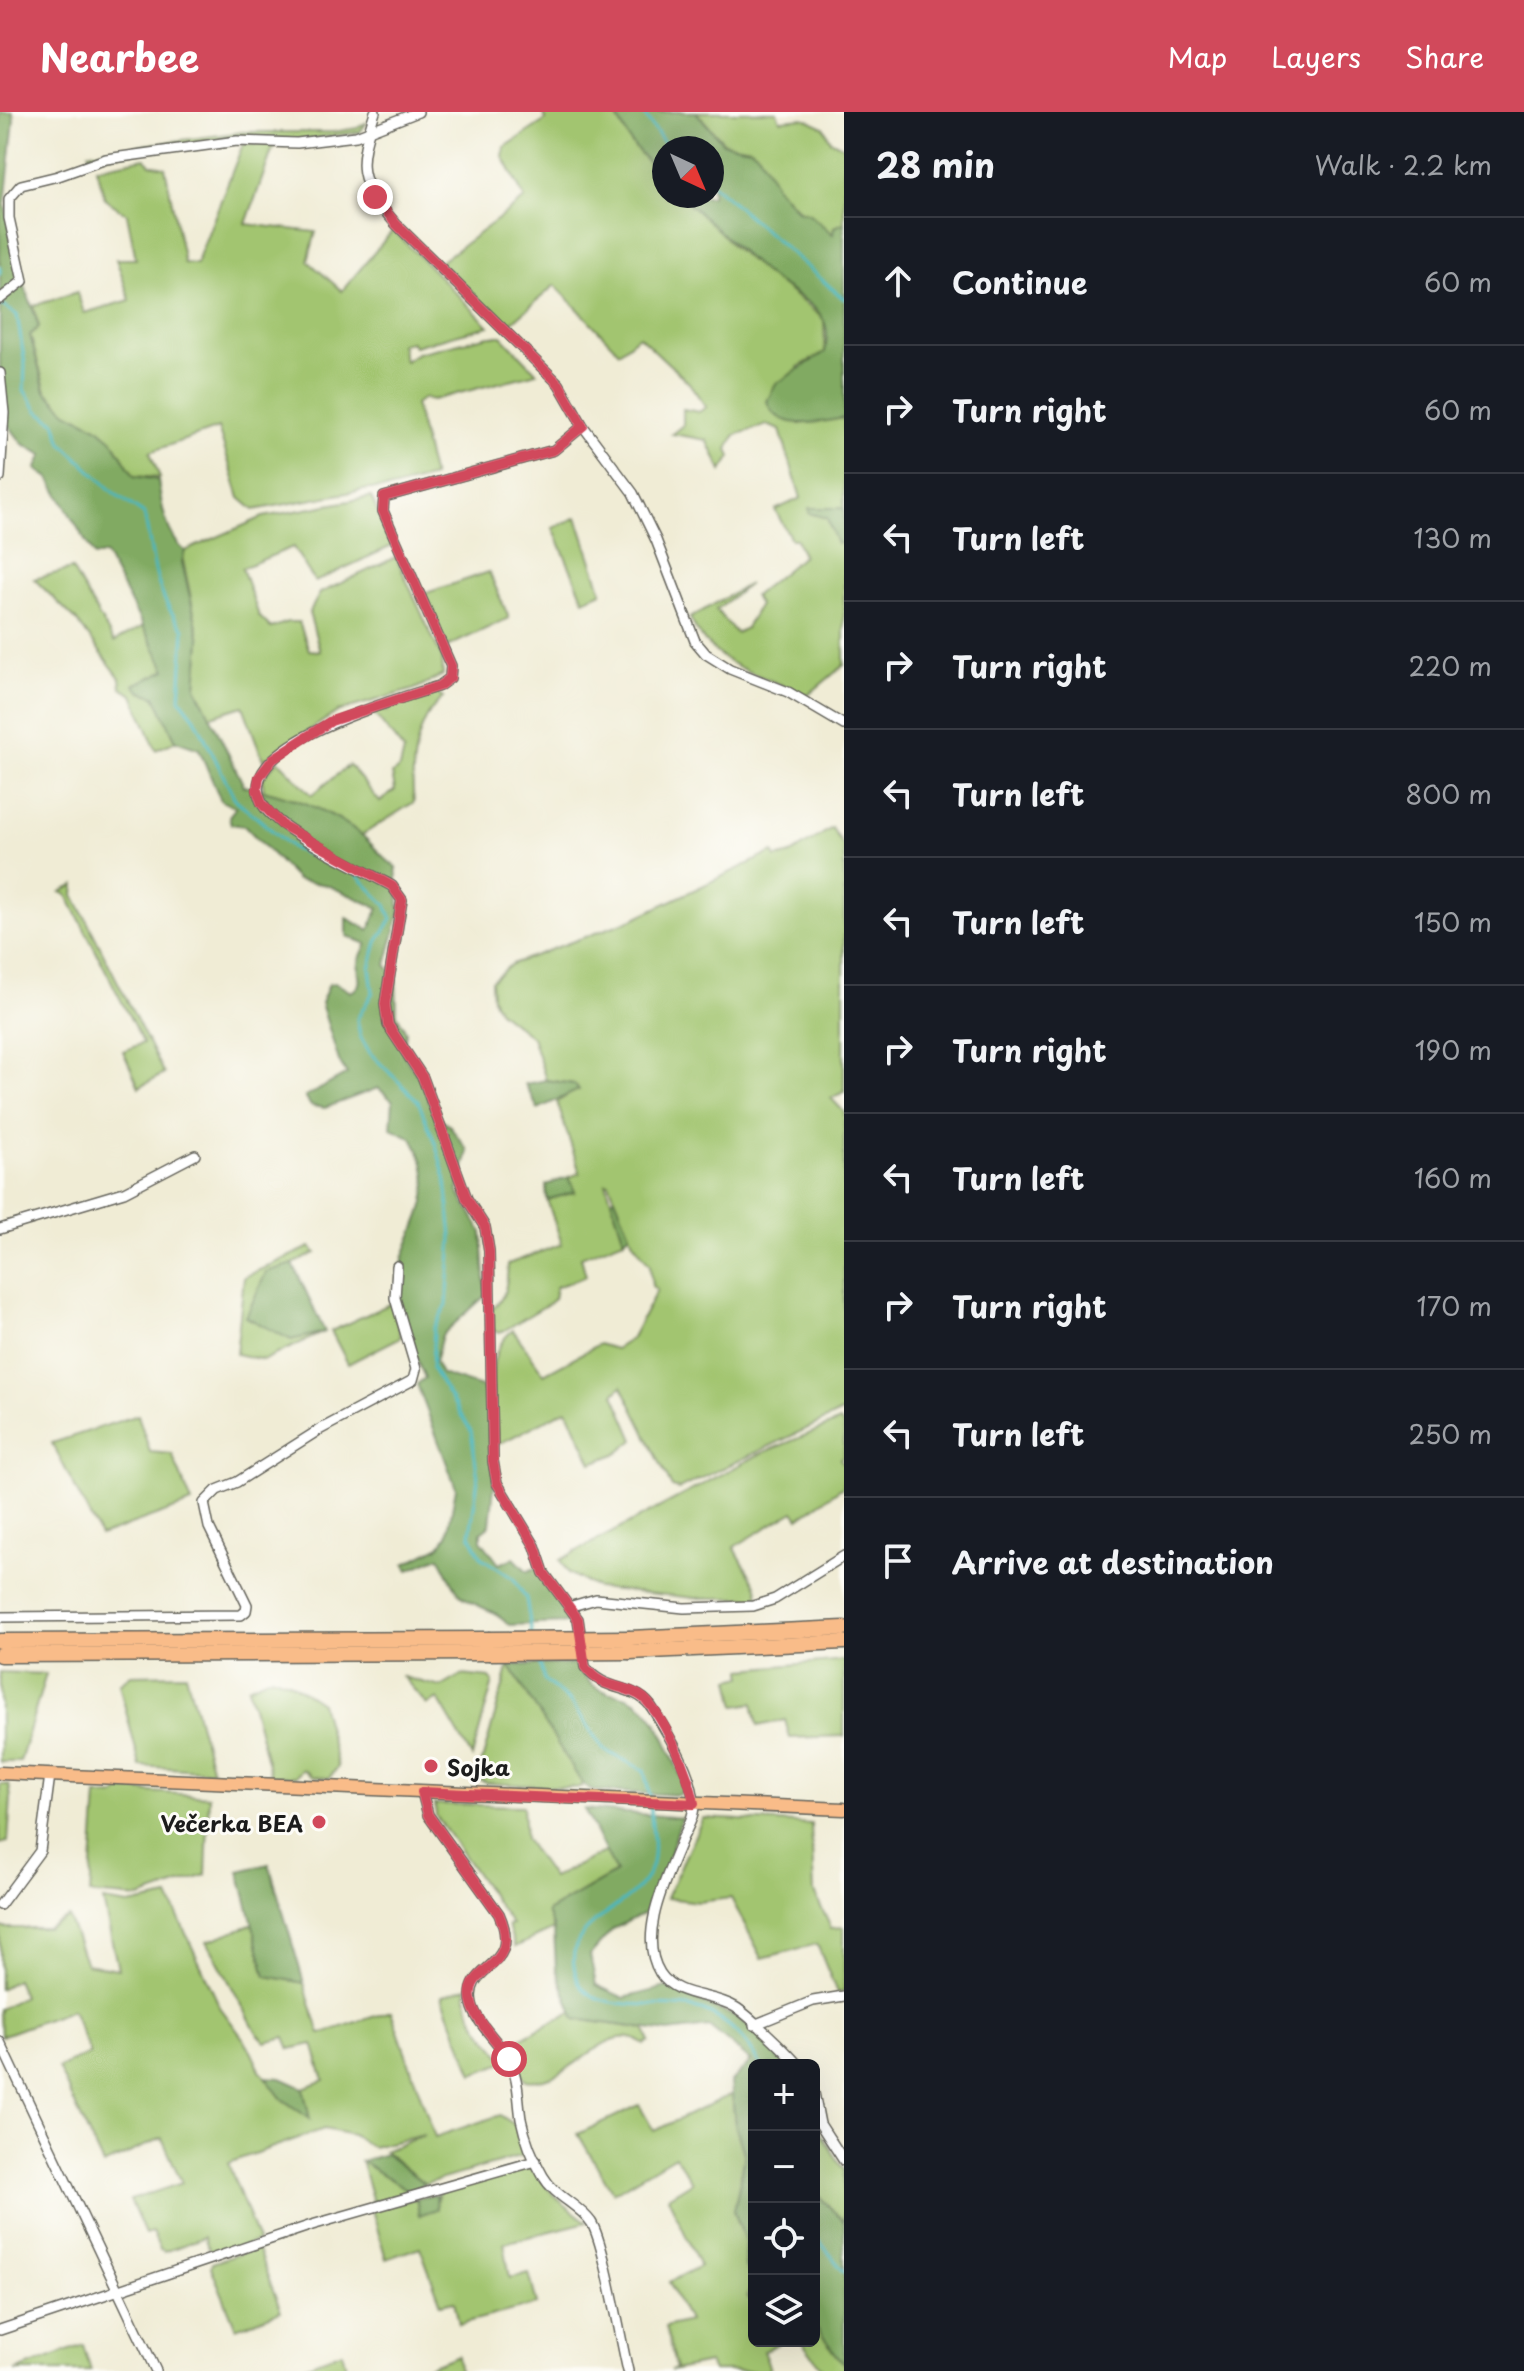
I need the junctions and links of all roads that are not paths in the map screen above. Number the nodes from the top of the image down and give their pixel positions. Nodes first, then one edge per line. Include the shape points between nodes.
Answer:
1 (375, 112) edge
2 (418, 112) edge
3 (366, 135) junction
4 (5, 296) edge
5 (0, 373) edge
6 (583, 426) junction
7 (0, 477) edge
8 (844, 725) edge
9 (195, 1155) dead end
10 (0, 1229) edge
11 (397, 1266) dead end
12 (844, 1556) edge
13 (572, 1606) junction
14 (0, 1617) edge
15 (844, 1628) edge
16 (0, 1641) edge
17 (844, 1642) edge
18 (630, 1645) junction
19 (488, 1646) junction
20 (0, 1655) edge
21 (0, 1773) edge
22 (50, 1775) junction
23 (422, 1792) junction
24 (694, 1804) junction
25 (844, 1809) edge
26 (0, 1905) edge
27 (844, 1996) edge
28 (754, 2025) junction
29 (0, 2042) edge
30 (791, 2059) edge
31 (820, 2124) edge
32 (536, 2161) junction
33 (844, 2161) edge
34 (118, 2291) junction
35 (0, 2330) edge
36 (156, 2371) edge
37 (628, 2371) edge

1 - 3 street
2 - 3 street
3 - 4 street via 297,143 237,141 106,159 21,185 9,199 9,218 23,281
3 - 6 street via 362,170 383,209 559,384
5 - 7 street
6 - 8 street via 633,493 700,648 722,665 788,692
6 - 13 street via 554,450 384,497 383,511 451,666 450,678 331,721 273,759 259,777 257,790 262,804 282,825 392,886 402,900 385,1004 388,1025 423,1078 467,1199 485,1227 497,1483 550,1582
9 - 10 street via 124,1192
11 - 14 street via 395,1298 416,1369 413,1380 217,1490 204,1503 209,1527 246,1611
12 - 13 street via 775,1599 753,1606 684,1608 596,1599
13 - 24 street via 582,1633 585,1667 602,1684 641,1696 653,1709 690,1780
15 - 18 highway
16 - 19 highway
17 - 18 highway
18 - 19 highway, bridge
19 - 20 highway
21 - 22 main road
22 - 23 main road
22 - 26 street via 40,1851
23 - 24 main road
23 - 32 street via 428,1815 506,1929 504,1949 475,1980 472,2001 514,2069 522,2121
24 - 25 main road
24 - 28 street via 662,1889 652,1954 669,1984 735,2007
27 - 28 street via 813,2001
28 - 30 street
29 - 34 street
31 - 33 street
32 - 34 street via 327,2220
32 - 37 street via 554,2192 593,2227
34 - 35 street
34 - 36 street

